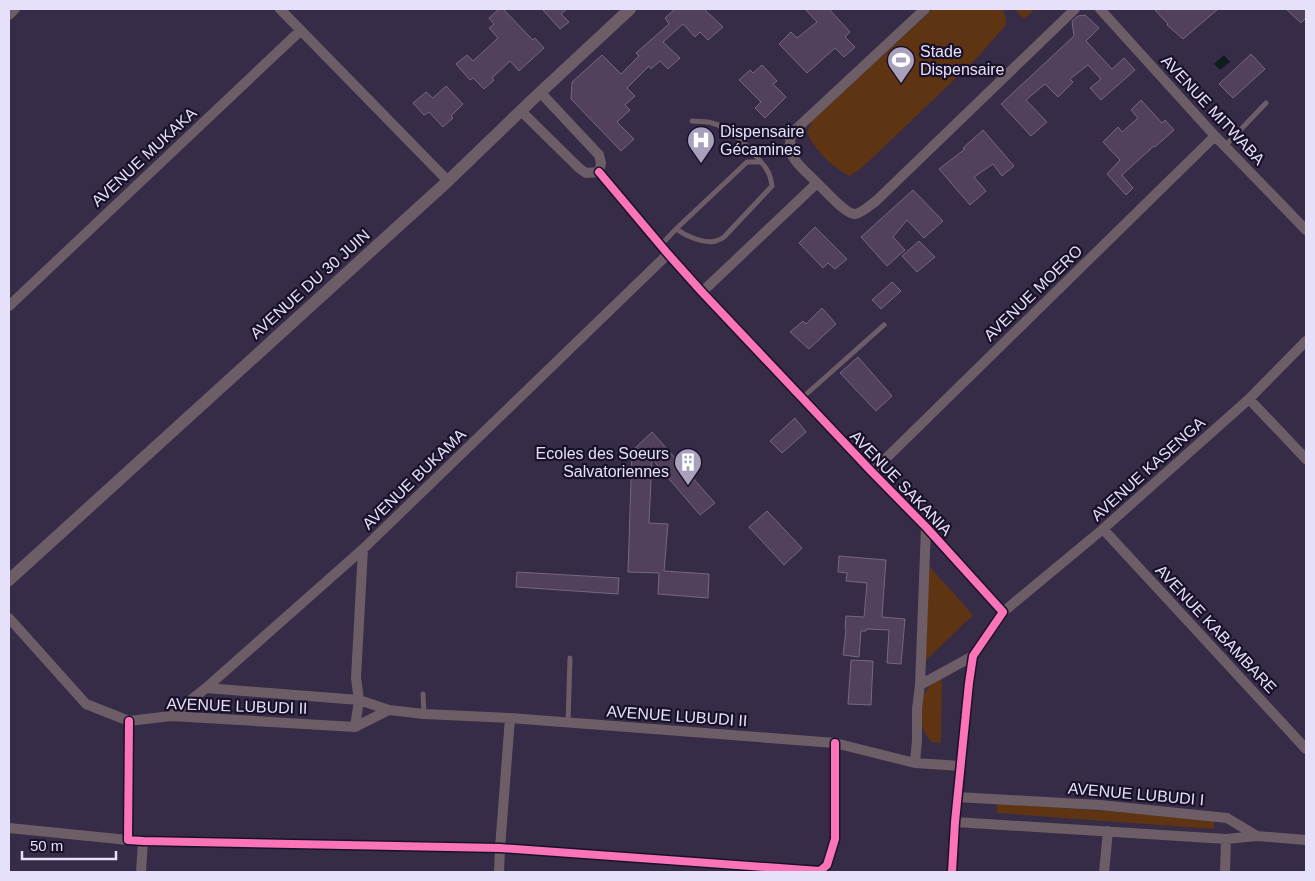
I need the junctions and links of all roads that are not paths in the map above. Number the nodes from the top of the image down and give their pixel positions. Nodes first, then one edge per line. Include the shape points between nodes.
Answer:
1 (15, 9) edge
2 (280, 9) edge
3 (630, 9) edge
4 (925, 9) edge
5 (1075, 9) edge
6 (1100, 9) edge
7 (9, 15) edge
8 (300, 31) junction
9 (540, 92) junction
10 (1266, 103) dead end
11 (521, 111) junction
12 (692, 122) dead end
13 (1215, 136) junction
14 (1224, 146) junction
15 (761, 162) junction
16 (599, 172) junction
17 (448, 182) junction
18 (818, 183) junction
19 (676, 229) junction
20 (1306, 230) edge
21 (661, 245) junction
22 (668, 254) junction
23 (702, 292) junction
24 (9, 306) edge
25 (884, 325) dead end
26 (1306, 341) edge
27 (802, 398) junction
28 (1249, 399) junction
29 (1306, 459) edge
30 (872, 472) junction
31 (926, 527) junction
32 (1103, 530) junction
33 (363, 549) junction
34 (9, 580) edge
35 (1003, 612) junction
36 (9, 618) edge
37 (973, 656) junction
38 (570, 658) dead end
39 (920, 685) junction
40 (206, 688) junction
41 (424, 694) dead end
42 (359, 700) junction
43 (388, 710) junction
44 (424, 714) junction
45 (171, 716) junction
46 (510, 718) junction
47 (129, 721) junction
48 (568, 723) junction
49 (355, 726) junction
50 (835, 743) junction
51 (1306, 749) edge
52 (915, 763) junction
53 (961, 766) junction
54 (957, 797) junction
55 (954, 822) junction
56 (9, 828) edge
57 (1108, 831) junction
58 (1257, 836) junction
59 (1226, 839) junction
60 (128, 840) junction
61 (1306, 840) edge
62 (143, 841) junction
63 (500, 848) junction
64 (141, 872) edge
65 (499, 872) edge
66 (952, 872) edge
67 (1104, 872) edge
68 (1225, 872) edge

1 - 7 street
2 - 8 street
3 - 9 street, AVENUE DU 30 JUIN
4 - 18 street via 793,132 789,144 792,156
5 - 18 street via 863,210 856,214 848,212
6 - 13 street, AVENUE MITWABA
8 - 17 street
8 - 24 street, AVENUE MUKAKA
9 - 11 street, AVENUE DU 30 JUIN
9 - 16 street via 599,156
10 - 14 lane
11 - 16 street via 579,168 586,173
11 - 17 street, AVENUE DU 30 JUIN
12 - 15 lane via 712,123 728,130
13 - 14 street, AVENUE MITWABA
13 - 30 street, AVENUE MOERO
14 - 20 street, AVENUE MITWABA
15 - 19 lane via 747,162
15 - 19 lane via 771,177 772,186 724,238 715,242 704,241
16 - 21 street, AVENUE SAKANIA
17 - 34 street, AVENUE DU 30 JUIN
18 - 23 street
19 - 21 lane
21 - 22 street, AVENUE SAKANIA
22 - 23 street, AVENUE SAKANIA
22 - 33 street, AVENUE BUKAMA
23 - 27 street, AVENUE SAKANIA
25 - 27 lane
26 - 28 street, AVENUE KASENGA
27 - 30 street, AVENUE SAKANIA
28 - 29 street
28 - 32 street, AVENUE KASENGA
30 - 31 street, AVENUE SAKANIA
31 - 35 street, AVENUE SAKANIA
31 - 39 street
32 - 35 street, AVENUE KASENGA
32 - 51 street, AVENUE KABAMBARE
33 - 40 street, AVENUE BUKAMA
33 - 42 street via 356,678
35 - 37 street
36 - 47 street, AVENUE LUBUDI II via 86,704
37 - 39 street
37 - 53 street
38 - 48 lane
39 - 52 street
40 - 42 street, AVENUE LUBUDI II
40 - 45 street, AVENUE BUKAMA
41 - 44 lane
42 - 43 street, AVENUE LUBUDI II
42 - 49 street
43 - 44 street, AVENUE LUBUDI II
43 - 49 street
44 - 46 street, AVENUE LUBUDI II
45 - 47 street, AVENUE LUBUDI II
45 - 49 street, AVENUE LUBUDI II
46 - 48 street, AVENUE LUBUDI II
46 - 63 street
47 - 60 street
48 - 50 street, AVENUE LUBUDI II
50 - 52 street, AVENUE LUBUDI II
50 - 63 street via 835,839 827,866 820,871
52 - 53 street, AVENUE LUBUDI II
53 - 54 street
54 - 55 street
54 - 58 street, AVENUE LUBUDI I via 1100,805 1227,818
55 - 57 street
55 - 66 street
56 - 60 street
57 - 59 street
57 - 67 street
58 - 59 street
58 - 61 street, AVENUE LUBUDI I
59 - 68 street
60 - 62 street
62 - 63 street
62 - 64 street
63 - 65 street

